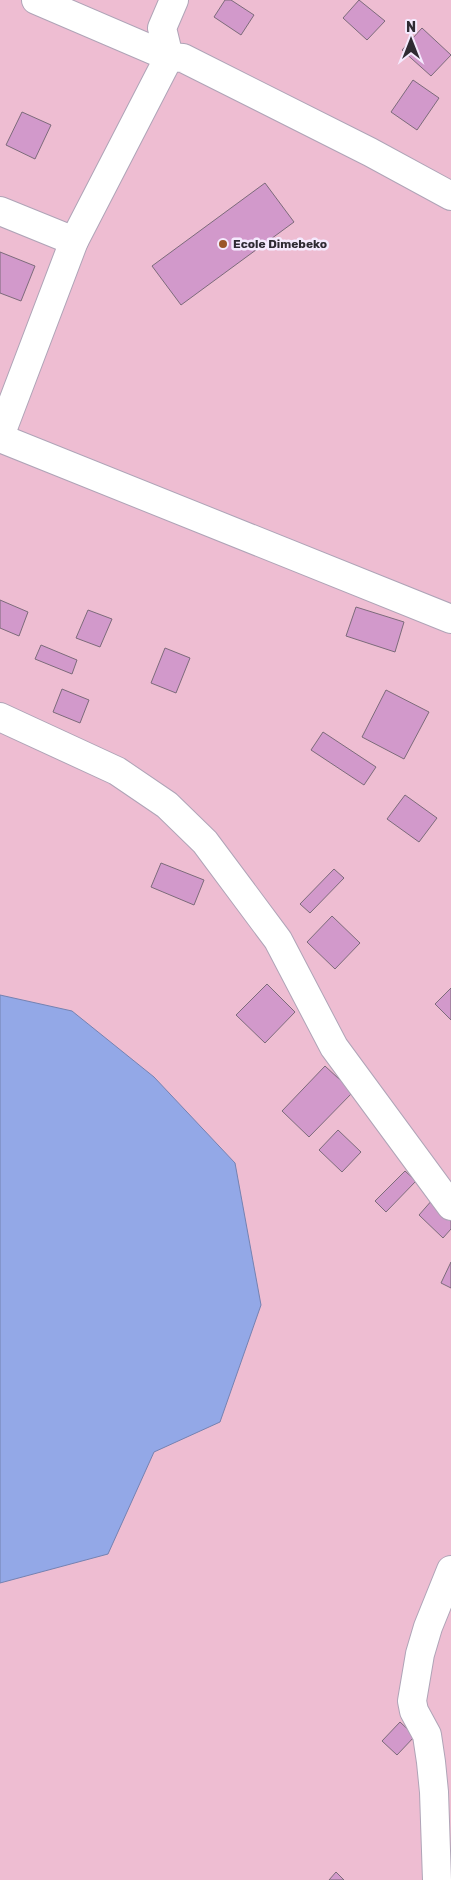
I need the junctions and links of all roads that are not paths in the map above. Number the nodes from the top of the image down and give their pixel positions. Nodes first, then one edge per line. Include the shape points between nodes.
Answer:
1 (36, 0) edge
2 (174, 0) edge
3 (169, 58) junction
4 (451, 196) edge
5 (0, 211) edge
6 (74, 241) junction
7 (0, 437) edge
8 (451, 619) edge
9 (0, 717) edge
10 (451, 1206) edge
11 (451, 1570) edge
12 (437, 1880) edge

1 - 3 street
2 - 3 street via 162,28
3 - 4 street via 182,58
3 - 6 street
5 - 6 street
6 - 7 street
7 - 8 street
9 - 10 street via 117,771 167,805 205,842 278,940 334,1047
11 - 12 street via 420,1654 412,1702 426,1736 431,1762

